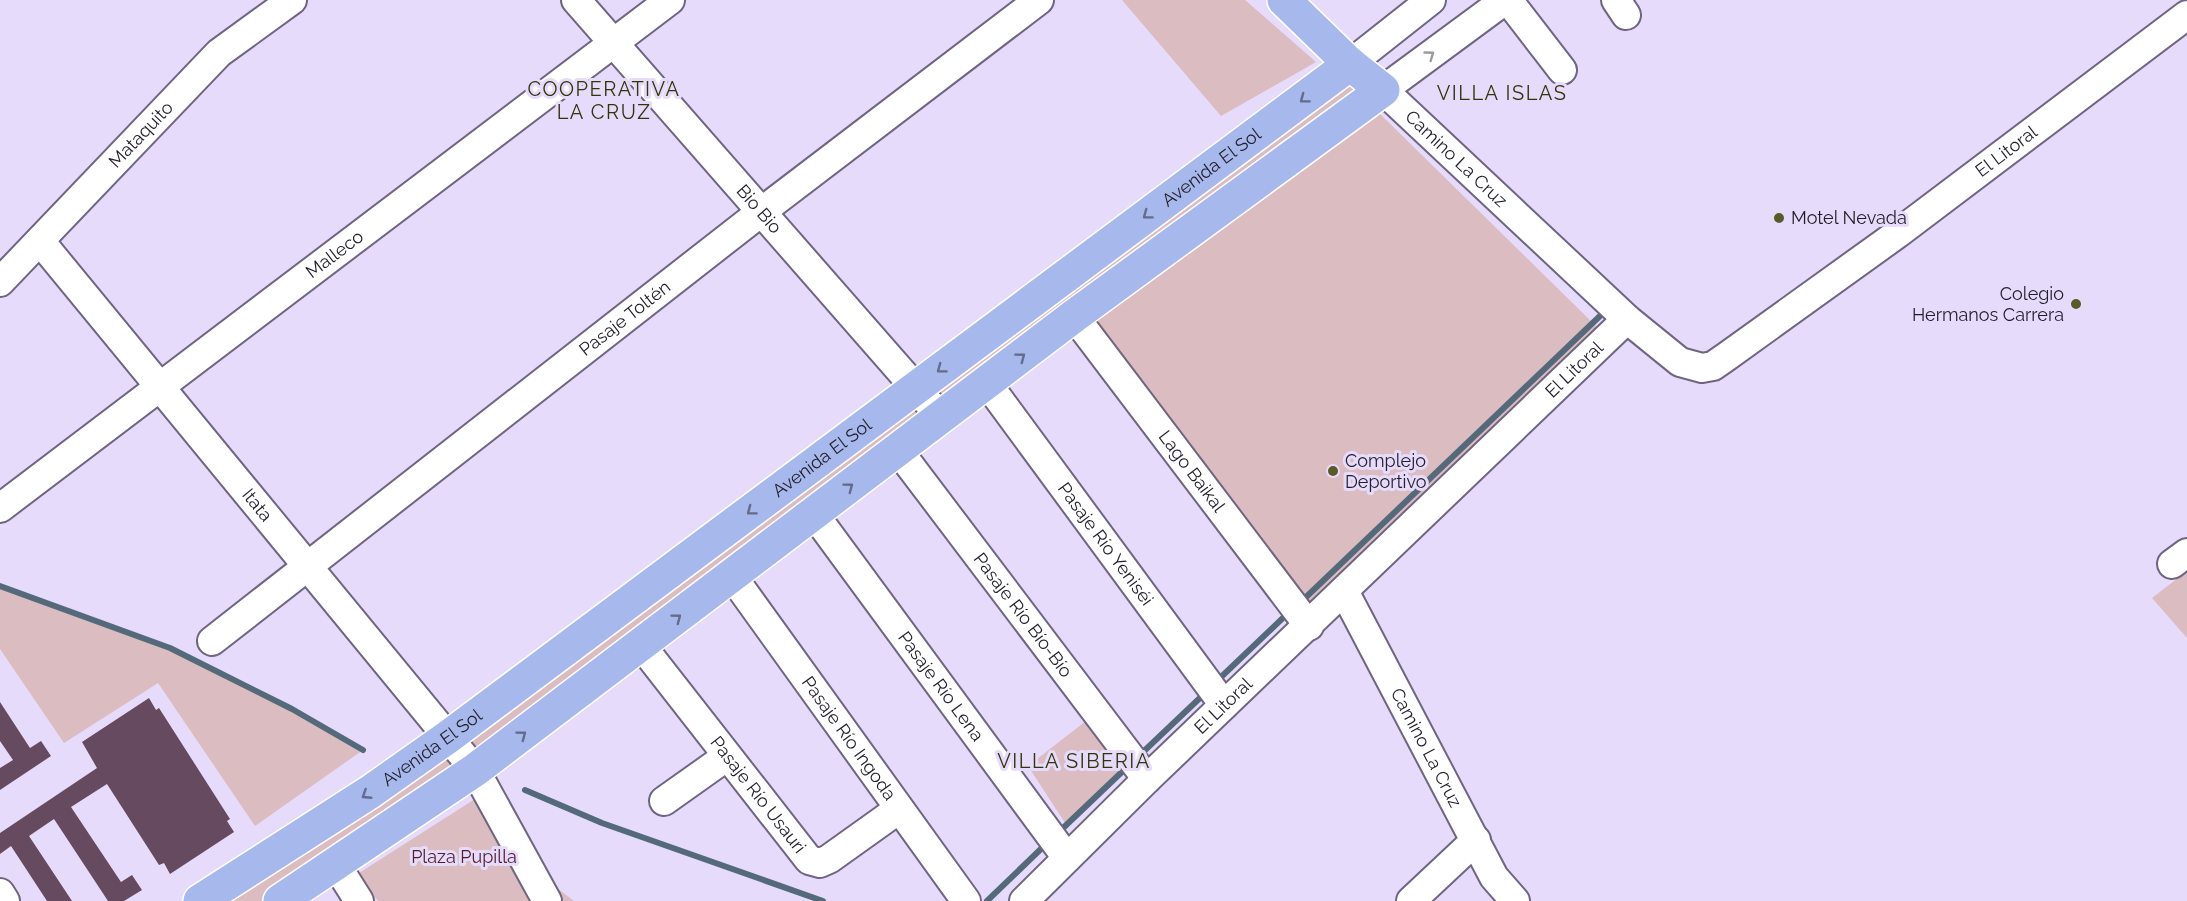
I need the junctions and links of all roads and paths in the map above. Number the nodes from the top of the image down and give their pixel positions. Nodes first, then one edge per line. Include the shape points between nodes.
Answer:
1 (292, 0) edge
2 (576, 0) edge
3 (670, 0) edge
4 (1039, 0) edge
5 (1284, 0) edge
6 (1431, 0) edge
7 (1507, 0) edge
8 (2183, 26) edge
9 (614, 43) junction
10 (1350, 64) junction
11 (1562, 70) dead end
12 (1383, 90) junction
13 (761, 212) junction
14 (40, 241) junction
15 (0, 282) edge
16 (1074, 316) junction
17 (1627, 318) junction
18 (987, 383) junction
19 (160, 387) junction
20 (915, 389) junction
21 (941, 417) junction
22 (898, 450) junction
23 (0, 508) edge
24 (814, 514) junction
25 (309, 567) junction
26 (732, 576) junction
27 (1344, 591) junction
28 (1309, 626) junction
29 (212, 641) dead end
30 (640, 645) junction
31 (1224, 705) junction
32 (448, 737) junction
33 (726, 757) junction
34 (475, 770) junction
35 (1147, 779) junction
36 (664, 801) dead end
37 (899, 809) junction
38 (1476, 840) junction
39 (1068, 858) junction
40 (335, 863) junction
41 (0, 893) edge
42 (5, 901) edge
43 (200, 901) edge
44 (280, 901) edge
45 (359, 901) edge
46 (547, 901) edge
47 (966, 901) edge
48 (1024, 901) edge
49 (1411, 901) edge
50 (1515, 901) edge

1 - 14 street, Mataquito via 219,53
2 - 9 street, Bio Bio
3 - 9 street, Malleco
4 - 13 street, Pasaje Toltén
5 - 10 main road, Camino La Cruz
6 - 10 street, Avenida El Sol
7 - 11 street
12 -> 7 street
8 - 17 street, El Litoral via 1713,366 1691,367 1680,362
9 - 13 street, Bio Bio
9 - 19 street, Malleco
10 - 12 main road, Camino La Cruz
10 -> 20 main road, Avenida El Sol
12 - 16 main road
12 - 17 street, Camino La Cruz
13 - 20 street, Bio Bio
13 - 25 street, Pasaje Toltén
14 - 15 street, Mataquito
14 - 19 street, Itata
18 -> 16 main road
16 - 28 street, Lago Baikal
17 - 27 street, El Litoral
18 - 21 main road
18 - 31 street, Pasaje Río Yeniséi
19 - 23 street, Malleco
19 - 25 street, Itata
20 - 21 street, Bio Bio
20 -> 32 main road, Avenida El Sol
21 - 22 main road
24 -> 22 main road
22 - 35 street, Pasaje Río Bío-Bío
24 - 26 main road
24 - 39 street, Pasaje Río Lena
25 - 29 street, Pasaje Toltén
25 - 32 street, Itata
30 -> 26 main road
26 - 37 street, Pasaje Río Ingoda
27 - 28 street, El Litoral
27 - 38 street, Camino La Cruz
28 - 31 street, El Litoral
30 - 33 street, Pasaje Río Usauri
34 -> 30 main road
31 - 35 street, El Litoral
32 - 34 street, Itata
32 -> 43 main road, Avenida El Sol
33 - 36 street
33 - 37 street, Pasaje Río Usauri via 809,860 820,863 829,859
34 - 40 main road
34 - 46 street, Itata
35 - 39 street, El Litoral
37 - 47 street, Pasaje Río Ingoda
38 - 49 street
38 - 50 street, Camino La Cruz via 1494,878
39 - 48 street, El Litoral
40 - 44 main road
40 - 45 street
41 - 42 street

